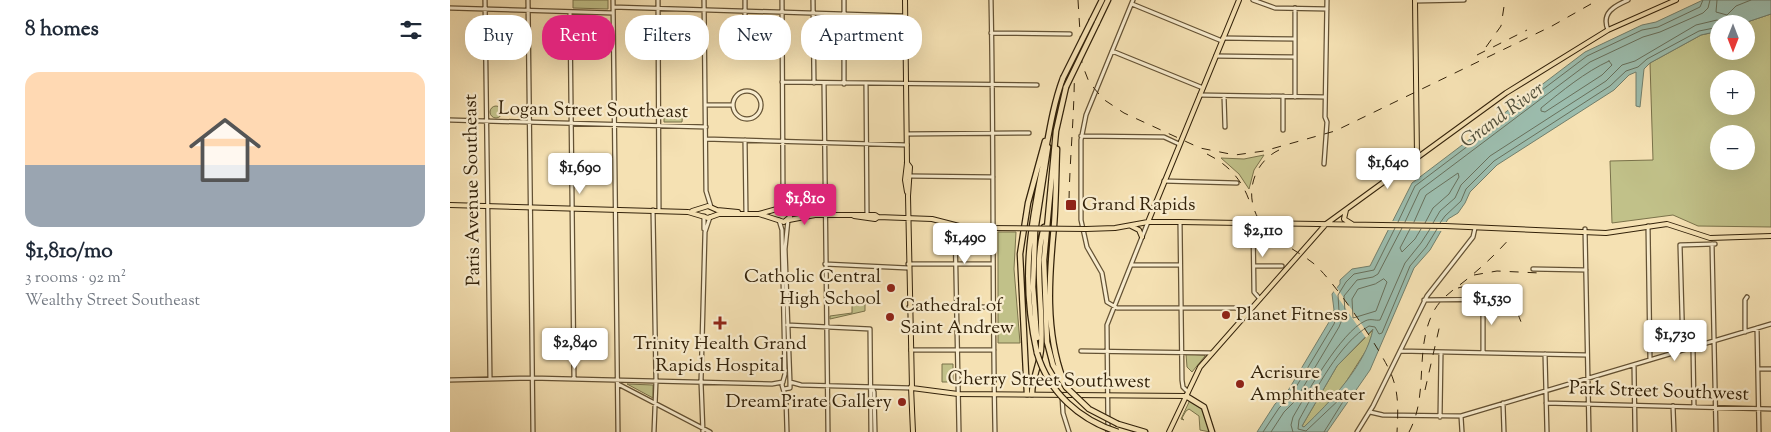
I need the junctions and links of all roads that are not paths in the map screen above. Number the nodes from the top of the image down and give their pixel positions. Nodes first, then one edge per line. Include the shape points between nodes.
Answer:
1 (485, 0) edge
2 (528, 0) edge
3 (613, 0) edge
4 (658, 0) edge
5 (704, 0) edge
6 (745, 0) edge
7 (782, 0) edge
8 (813, 0) edge
9 (844, 0) edge
10 (905, 0) edge
11 (991, 0) edge
12 (1108, 0) edge
13 (1239, 0) edge
14 (1253, 0) edge
15 (1326, 0) edge
16 (1415, 0) edge
17 (1464, 0) edge
18 (1628, 0) edge
19 (1676, 0) edge
20 (1101, 1) edge
21 (1132, 2) edge
22 (613, 7) junction
23 (450, 8) edge
24 (1295, 8) junction
25 (485, 9) junction
26 (658, 9) junction
27 (1327, 9) junction
28 (528, 10) junction
29 (704, 10) junction
30 (745, 11) junction
31 (570, 12) junction
32 (782, 12) junction
33 (613, 13) junction
34 (813, 13) junction
35 (844, 14) junction
36 (745, 15) edge
37 (874, 15) edge
38 (905, 15) edge
39 (1608, 30) junction
40 (991, 33) junction
41 (1070, 34) dead end
42 (1295, 38) junction
43 (1223, 40) junction
44 (1112, 51) junction
45 (1216, 56) junction
46 (1295, 57) junction
47 (906, 60) edge
48 (782, 82) junction
49 (814, 83) junction
50 (824, 83) junction
51 (906, 83) junction
52 (844, 84) junction
53 (992, 84) junction
54 (866, 85) junction
55 (1037, 85) dead end
56 (1203, 88) junction
57 (1200, 95) junction
58 (1224, 95) junction
59 (1283, 96) junction
60 (1295, 97) junction
61 (1325, 97) junction
62 (705, 105) junction
63 (733, 105) junction
64 (450, 120) edge
65 (1058, 120) junction
66 (486, 122) junction
67 (528, 122) junction
68 (571, 123) junction
69 (613, 124) junction
70 (659, 126) junction
71 (1050, 126) junction
72 (706, 127) junction
73 (1225, 128) dead end
74 (1283, 130) dead end
75 (1049, 133) junction
76 (907, 134) junction
77 (1029, 134) dead end
78 (993, 135) junction
79 (1081, 136) junction
80 (706, 139) junction
81 (745, 140) junction
82 (783, 140) junction
83 (824, 142) junction
84 (866, 144) junction
85 (1179, 144) junction
86 (907, 145) junction
87 (1417, 156) junction
88 (907, 163) junction
89 (1324, 164) dead end
90 (910, 176) junction
91 (993, 177) junction
92 (1164, 182) junction
93 (1237, 183) dead end
94 (706, 191) junction
95 (783, 192) junction
96 (908, 196) junction
97 (450, 205) edge
98 (487, 207) junction
99 (530, 207) junction
100 (571, 208) junction
101 (704, 208) junction
102 (712, 208) junction
103 (1347, 208) junction
104 (614, 209) junction
105 (779, 209) junction
106 (788, 209) junction
107 (653, 210) junction
108 (660, 211) junction
109 (688, 212) junction
110 (740, 213) junction
111 (746, 214) junction
112 (759, 214) junction
113 (867, 214) junction
114 (815, 215) junction
115 (824, 215) junction
116 (1047, 215) junction
117 (704, 216) junction
118 (854, 216) junction
119 (711, 217) junction
120 (878, 217) junction
121 (908, 218) junction
122 (779, 220) junction
123 (788, 220) junction
124 (1148, 222) junction
125 (1180, 222) junction
126 (1253, 223) junction
127 (1326, 224) junction
128 (955, 225) junction
129 (1355, 225) junction
130 (1131, 226) junction
131 (1648, 226) junction
132 (1036, 228) junction
133 (1475, 228) junction
134 (1053, 229) junction
135 (1586, 230) junction
136 (705, 232) junction
137 (1771, 236) edge
138 (1142, 237) junction
139 (825, 264) junction
140 (956, 264) junction
141 (992, 264) junction
142 (909, 265) junction
143 (1131, 265) junction
144 (1180, 265) junction
145 (1254, 266) junction
146 (1282, 266) dead end
147 (1533, 269) dead end
148 (1586, 270) junction
149 (1747, 297) dead end
150 (1260, 299) junction
151 (1483, 299) junction
152 (1502, 299) dead end
153 (1424, 300) junction
154 (910, 306) junction
155 (956, 306) junction
156 (993, 306) junction
157 (1113, 307) junction
158 (1182, 308) junction
159 (1246, 314) junction
160 (1771, 324) edge
161 (787, 325) junction
162 (826, 326) junction
163 (1757, 328) junction
164 (1745, 332) junction
165 (1714, 341) junction
166 (1693, 348) junction
167 (911, 350) junction
168 (957, 350) junction
169 (994, 350) junction
170 (1683, 350) junction
171 (1081, 351) dead end
172 (1107, 351) junction
173 (1182, 351) junction
174 (1400, 352) junction
175 (1441, 352) junction
176 (1038, 353) junction
177 (1483, 353) junction
178 (1212, 354) junction
179 (1545, 354) junction
180 (1588, 355) junction
181 (1650, 360) junction
182 (1634, 365) junction
183 (1758, 369) junction
184 (1771, 369) edge
185 (532, 378) junction
186 (1588, 378) junction
187 (490, 379) junction
188 (574, 379) junction
189 (450, 380) edge
190 (656, 381) junction
191 (618, 382) junction
192 (702, 382) junction
193 (783, 382) junction
194 (790, 382) junction
195 (772, 384) junction
196 (801, 385) junction
197 (827, 386) junction
198 (872, 387) junction
199 (1066, 387) junction
200 (783, 388) junction
201 (790, 388) junction
202 (912, 388) junction
203 (1546, 390) junction
204 (958, 394) junction
205 (995, 394) junction
206 (1029, 394) junction
207 (1187, 394) junction
208 (1062, 395) junction
209 (1107, 395) junction
210 (786, 399) junction
211 (654, 403) junction
212 (1503, 403) junction
213 (1546, 403) junction
214 (1589, 403) junction
215 (1635, 405) junction
216 (1673, 406) junction
217 (1694, 407) junction
218 (1716, 408) junction
219 (1758, 409) junction
220 (1771, 409) edge
221 (1370, 412) junction
222 (1461, 416) junction
223 (1440, 417) junction
224 (703, 430) edge
225 (533, 432) edge
226 (618, 432) edge
227 (654, 432) edge
228 (710, 432) edge
229 (787, 432) edge
230 (828, 432) edge
231 (871, 432) edge
232 (875, 432) edge
233 (913, 432) edge
234 (959, 432) edge
235 (995, 432) edge
236 (1069, 432) edge
237 (1108, 432) edge
238 (1118, 432) edge
239 (1145, 432) edge
240 (1169, 432) edge
241 (1212, 432) edge
242 (1357, 432) edge
243 (1462, 432) edge
244 (1504, 432) edge
245 (1547, 432) edge
246 (1589, 432) edge
247 (1635, 432) edge
248 (1674, 432) edge
249 (1716, 432) edge
250 (1759, 432) edge

1 - 25 street, Paris Avenue Southeast
2 - 28 street
3 - 22 street
4 - 26 street
5 - 29 street
6 - 30 street
7 - 32 street
8 - 34 street
9 - 35 street
10 - 38 main road
11 - 40 street
12 - 65 highway, bridge via 1066,87
13 - 43 main road
14 - 24 street via 1271,7
15 - 27 street
16 - 17 street
16 - 87 main road
18 - 39 street via 1608,13
19 - 39 main road
20 - 71 highway, bridge via 1063,78
21 - 43 street
21 - 44 street
22 - 26 street
22 - 33 street
23 - 25 street
24 - 27 street
24 - 42 street
25 - 28 street
25 - 66 street, Paris Avenue Southeast
26 - 29 street
26 - 70 street
27 - 61 street
28 - 31 street
28 - 67 street
29 - 30 street
29 - 62 street
30 - 32 street
30 - 36 street
31 - 33 street
31 - 68 street
32 - 34 street
32 - 48 street
33 - 69 street
34 - 35 street
34 - 49 street
35 - 37 street
35 - 52 street
39 - 87 main road via 1506,93
40 - 41 street
40 - 53 street
42 - 43 street
42 - 46 street
43 - 45 main road
44 - 56 street
44 - 79 street via 1084,120
45 - 46 street
45 - 56 main road
46 - 60 street
47 - 51 main road
48 - 49 street
48 - 82 street
49 - 50 street
50 - 52 street
50 - 83 street
51 - 53 street
51 - 54 street
51 - 76 main road
52 - 54 street
53 - 55 street
53 - 78 street
54 - 84 street
56 - 57 main road
57 - 58 street
57 - 85 main road
58 - 59 street
58 - 73 street
59 - 60 street
59 - 74 street
60 - 61 street
61 - 89 street
62 - 63 street
62 - 72 street
63 - 63 street via 738,116 749,119 756,116 762,106 758,96 748,91 738,95
64 - 66 street, Logan Street Southeast
65 - 116 highway
65 - 134 highway
66 - 67 street, Logan Street Southeast
66 - 98 street, Paris Avenue Southeast
67 - 68 street, Logan Street Southeast
67 - 99 street
68 - 69 street, Logan Street Southeast
68 - 100 street
69 - 70 street, Logan Street Southeast
69 - 104 street
70 - 72 street, Logan Street Southeast
70 - 108 street
71 - 75 highway
71 - 206 highway via 1028,203 1021,248 1020,290
72 - 80 street
75 - 132 highway
75 - 176 highway via 1027,262
76 - 78 street
76 - 86 main road
77 - 78 street
78 - 91 street
79 - 85 street via 1162,137
79 - 157 street via 1081,224 1087,246 1102,274 1106,302
80 - 81 street, Logan Street Southeast
80 - 94 street
81 - 82 street, Logan Street Southeast
81 - 111 street
82 - 83 street, Logan Street Southeast
82 - 95 street
83 - 84 street, Logan Street Southeast
83 - 115 street
84 - 86 street, Logan Street Southeast
84 - 113 street
85 - 92 main road
86 - 88 main road
87 - 103 main road
88 - 90 main road
88 - 96 main road via 905,180
90 - 91 street
90 - 96 main road
91 - 141 street
92 - 93 street
92 - 124 main road
94 - 101 street
94 - 102 street
95 - 105 street
95 - 106 street
96 - 121 main road
97 - 98 main road
98 - 99 main road
98 - 187 street, Paris Avenue Southeast
99 - 100 main road
99 - 185 street
100 - 104 main road
100 - 188 street
101 - 102 main road
101 - 109 main road
101 - 117 main road
102 - 110 main road
102 - 119 main road
103 - 127 main road
103 - 129 main road via 1344,219
104 - 107 main road
104 - 191 street
105 - 106 main road
105 - 112 main road
105 - 122 main road via 776,216
106 - 114 main road
106 - 123 main road via 791,215
107 - 108 main road
107 - 190 street
108 - 109 main road
109 - 117 main road
110 - 111 main road
110 - 119 main road
111 - 112 main road
112 - 122 main road
113 - 118 main road
113 - 120 main road
114 - 115 main road
114 - 123 main road
115 - 118 main road
115 - 139 street
116 - 199 highway via 1048,347
116 - 206 highway via 1040,258 1041,348
117 - 119 main road
117 - 136 street
118 - 120 main road
119 - 136 street
120 - 121 main road
121 - 128 main road via 932,219
121 - 142 main road
122 - 123 main road
122 - 193 street via 784,306
123 - 161 street via 785,249
124 - 125 main road
124 - 130 main road
124 - 138 street
125 - 126 main road
125 - 144 street
126 - 127 main road
126 - 145 street
127 - 129 main road
127 - 150 main road
128 - 132 main road, bridge
128 - 140 street
129 - 133 main road
130 - 134 main road, bridge
130 - 138 main road via 1139,230
131 - 135 main road via 1606,232
131 - 137 main road via 1667,224 1710,238
131 - 181 street
132 - 134 main road, bridge
132 - 176 highway via 1033,292
133 - 135 main road
133 - 153 street via 1473,237
134 - 199 highway via 1050,277 1052,340
135 - 148 street
136 - 192 street
138 - 143 street
139 - 142 street
139 - 162 street
140 - 141 street
140 - 142 street
140 - 155 street
141 - 156 street
142 - 154 main road
143 - 144 street
143 - 157 street
144 - 158 street
145 - 146 street
145 - 150 street via 1254,292
147 - 148 street
148 - 180 street
149 - 164 street via 1744,300
150 - 159 main road
151 - 152 street
151 - 153 street
151 - 177 street
153 - 174 street
154 - 155 street
154 - 167 main road
155 - 156 street
155 - 168 street
156 - 169 street
157 - 158 street
157 - 172 street via 1107,325
158 - 159 street via 1236,308
158 - 173 street
159 - 178 main road
160 - 163 street
161 - 162 street
161 - 194 street
162 - 197 street
162 - 198 street via 869,328
163 - 164 street
163 - 183 street
164 - 165 street
165 - 166 street
165 - 170 street via 1714,244 1680,245
165 - 218 street
166 - 170 street
166 - 217 street
167 - 168 street
167 - 202 main road
168 - 169 street
168 - 204 street
169 - 205 street
170 - 181 street
171 - 172 street
172 - 173 street
172 - 209 street
173 - 178 street
173 - 207 street via 1183,386
174 - 175 street
174 - 221 street
175 - 177 street
175 - 223 street
176 - 238 highway, bridge via 1049,380 1067,403 1087,418
177 - 179 street
178 - 207 main road via 1198,370
179 - 180 street
179 - 203 street
180 - 186 street
181 - 182 street
182 - 186 street
182 - 215 street
183 - 184 street
183 - 219 street
185 - 187 street
185 - 188 street
185 - 225 street
186 - 203 street
186 - 214 street
187 - 189 street
188 - 191 street
190 - 191 street
190 - 192 street
190 - 211 street
191 - 211 street
191 - 226 street
192 - 195 street
192 - 224 street
193 - 194 street
193 - 195 street
193 - 200 street
194 - 196 street
194 - 201 street
195 - 200 street
196 - 197 street
196 - 201 street
197 - 198 street
197 - 230 street
198 - 202 street
198 - 231 street
198 - 232 street
199 - 239 highway, bridge via 1097,414
200 - 201 street
200 - 210 street
201 - 210 street
202 - 204 main road, Cherry Street Southwest
202 - 233 main road
203 - 212 street
203 - 213 street
204 - 205 main road, Cherry Street Southwest
204 - 234 street
205 - 206 main road, Cherry Street Southwest
205 - 235 street
206 - 208 main road, Cherry Street Southwest
207 - 209 main road, Cherry Street Southwest
207 - 240 main road
207 - 241 highway via 1204,407
208 - 209 main road, Cherry Street Southwest
208 - 236 street
209 - 237 street
210 - 229 street
211 - 224 street
211 - 227 street
212 - 222 street
212 - 244 street
213 - 214 street, Park Street Southwest
213 - 245 street
214 - 215 street, Park Street Southwest
214 - 246 street
215 - 216 street, Park Street Southwest
215 - 247 street
216 - 217 street, Park Street Southwest
216 - 248 street
217 - 218 street, Park Street Southwest
218 - 219 street, Park Street Southwest
218 - 249 street
219 - 220 street, Park Street Southwest
219 - 250 street
221 - 223 street
221 - 242 street
222 - 223 street
222 - 243 street
224 - 228 street

